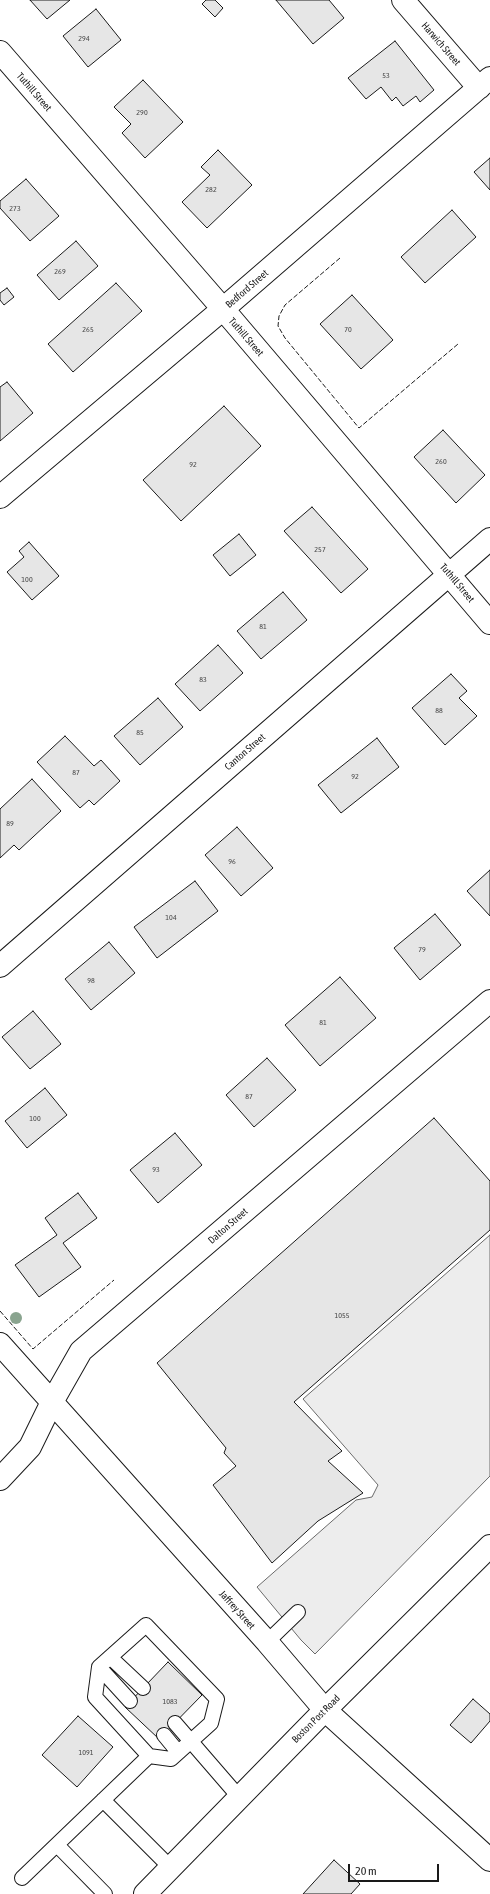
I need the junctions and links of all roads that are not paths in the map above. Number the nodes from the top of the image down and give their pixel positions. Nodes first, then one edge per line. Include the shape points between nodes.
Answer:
1 (403, 0) edge
2 (0, 52) edge
3 (484, 83) edge
4 (223, 310) junction
5 (0, 497) edge
6 (490, 539) edge
7 (449, 574) junction
8 (490, 623) edge
9 (0, 966) edge
10 (490, 1001) edge
11 (0, 1344) edge
12 (52, 1402) junction
13 (0, 1480) edge
14 (490, 1546) edge
15 (298, 1612) dead end
16 (267, 1642) junction
17 (110, 1658) junction
18 (99, 1667) junction
19 (143, 1688) dead end
20 (130, 1701) dead end
21 (324, 1710) junction
22 (175, 1723) dead end
23 (164, 1735) dead end
24 (191, 1740) junction
25 (178, 1752) junction
26 (149, 1756) junction
27 (239, 1797) junction
28 (103, 1800) junction
29 (58, 1846) junction
30 (490, 1860) edge
31 (170, 1867) junction
32 (22, 1878) dead end
33 (105, 1894) edge
34 (145, 1894) edge

1 - 3 street, Harwich Street
2 - 4 street, Tuthill Street
3 - 4 street, Bedford Street
4 - 5 street, Bedford Street
4 - 7 street, Tuthill Street
6 - 7 street, Canton Street
7 - 8 street, Tuthill Street
7 - 9 street, Canton Street
10 - 12 street, Dalton Street via 81,1351
11 - 12 street, Jaffrey Street
12 - 13 street, Dalton Street via 30,1447
12 - 16 street, Jaffrey Street
14 - 21 street, Boston Post Road
15 - 16 lane
16 - 21 street, Jaffrey Street
17 - 18 lane
17 - 19 lane
17 - 24 lane via 146,1625 217,1699 211,1722
18 - 20 lane
18 - 26 lane via 95,1697
21 - 27 street, Boston Post Road
21 - 30 street, Jaffrey Street
22 - 24 lane
23 - 25 lane
24 - 25 lane
24 - 27 lane
25 - 26 lane via 171,1759
26 - 28 lane
27 - 31 street, Boston Post Road
28 - 29 lane
28 - 31 lane
29 - 32 lane
29 - 33 lane
31 - 34 street, Boston Post Road

